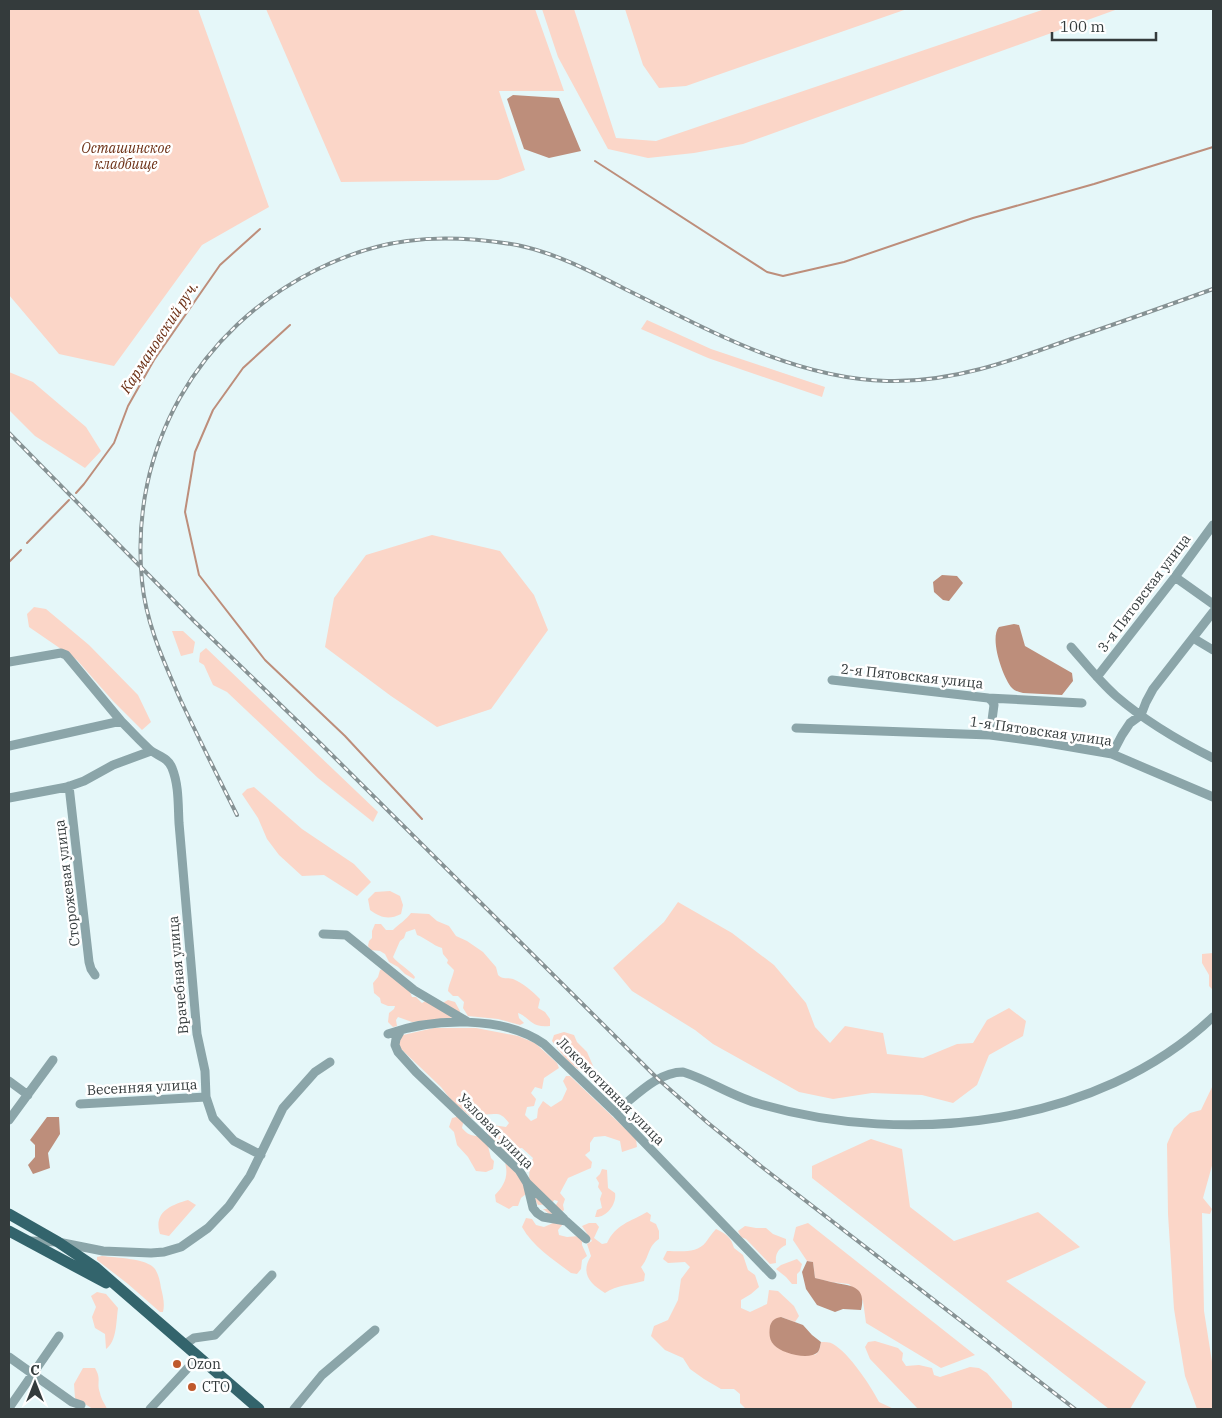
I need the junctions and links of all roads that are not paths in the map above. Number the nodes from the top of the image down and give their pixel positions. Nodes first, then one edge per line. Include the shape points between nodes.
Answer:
1 (1213, 525) edge
2 (1210, 535) edge
3 (1175, 578) junction
4 (1213, 604) edge
5 (1213, 612) edge
6 (1193, 638) junction
7 (1072, 647) dead end
8 (1213, 650) edge
9 (9, 662) edge
10 (1097, 677) junction
11 (832, 680) dead end
12 (988, 698) junction
13 (1082, 703) dead end
14 (1141, 715) junction
15 (121, 721) junction
16 (796, 728) dead end
17 (990, 735) junction
18 (9, 746) edge
19 (151, 750) junction
20 (1112, 754) junction
21 (1213, 758) edge
22 (69, 786) junction
23 (1213, 797) edge
24 (9, 798) edge
25 (323, 934) dead end
26 (95, 975) dead end
27 (1213, 1017) edge
28 (468, 1022) junction
29 (401, 1030) junction
30 (388, 1034) dead end
31 (53, 1060) dead end
32 (330, 1062) dead end
33 (9, 1082) edge
34 (28, 1095) junction
35 (206, 1097) junction
36 (80, 1104) dead end
37 (615, 1112) junction
38 (9, 1120) edge
39 (261, 1155) junction
40 (527, 1183) junction
41 (9, 1214) edge
42 (566, 1221) junction
43 (9, 1231) edge
44 (586, 1239) dead end
45 (26, 1241) junction
46 (58, 1242) junction
47 (272, 1275) dead end
48 (772, 1275) dead end
49 (131, 1298) junction
50 (375, 1330) dead end
51 (59, 1336) dead end
52 (184, 1345) junction
53 (9, 1357) edge
54 (198, 1357) junction
55 (32, 1375) junction
56 (81, 1405) dead end
57 (9, 1408) edge
58 (150, 1409) edge
59 (258, 1409) edge
60 (294, 1409) edge

1 - 2 street, 3-я Пятовская улица
2 - 3 street, 3-я Пятовская улица
3 - 4 street
3 - 10 street, 3-я Пятовская улица
5 - 6 street
6 - 8 street
6 - 14 street via 1153,689
7 - 10 street
9 - 15 street via 61,653 66,655
10 - 14 street
11 - 12 street, 2-я Пятовская улица
12 - 13 street, 2-я Пятовская улица
12 - 17 street, 2-я Пятовская улица via 994,705
14 - 20 street via 1130,723
14 - 21 street via 1162,731
15 - 18 street
15 - 19 street
16 - 17 street, 1-я Пятовская улица
17 - 20 street, 1-я Пятовская улица
19 - 22 street
19 - 35 street, Врачебная улица via 167,760 178,793 194,1008
20 - 23 street, 1-я Пятовская улица
22 - 24 street
22 - 26 street, Сторожевая улица via 89,962
25 - 28 street via 346,935 414,990
27 - 37 street via 1146,1066 1114,1082 1080,1096 1007,1116 921,1125 839,1120 758,1104 683,1072 658,1079
28 - 29 street, Локомотивная улица via 429,1024
28 - 37 street, Локомотивная улица via 497,1026 534,1037
29 - 30 street, Локомотивная улица
29 - 40 street, Узловая улица via 395,1045 398,1052 519,1170
31 - 34 street
32 - 39 street via 315,1072 283,1108
33 - 34 street
34 - 38 street
35 - 36 street, Весенняя улица
35 - 39 street, Врачебная улица via 213,1118 234,1141
37 - 48 street, Локомотивная улица
39 - 46 street via 229,1206 208,1228 181,1247 151,1253 103,1252
40 - 42 street
40 - 42 street, Узловая улица via 537,1213
41 - 46 main road
42 - 44 street
43 - 45 main road
45 - 46 street
45 - 49 main road
46 - 49 main road via 95,1267
47 - 52 street via 215,1335 194,1338
49 - 52 main road
50 - 60 street via 322,1375
51 - 55 street
52 - 54 main road
53 - 55 street
54 - 58 street
54 - 59 main road
55 - 56 street
55 - 57 street

